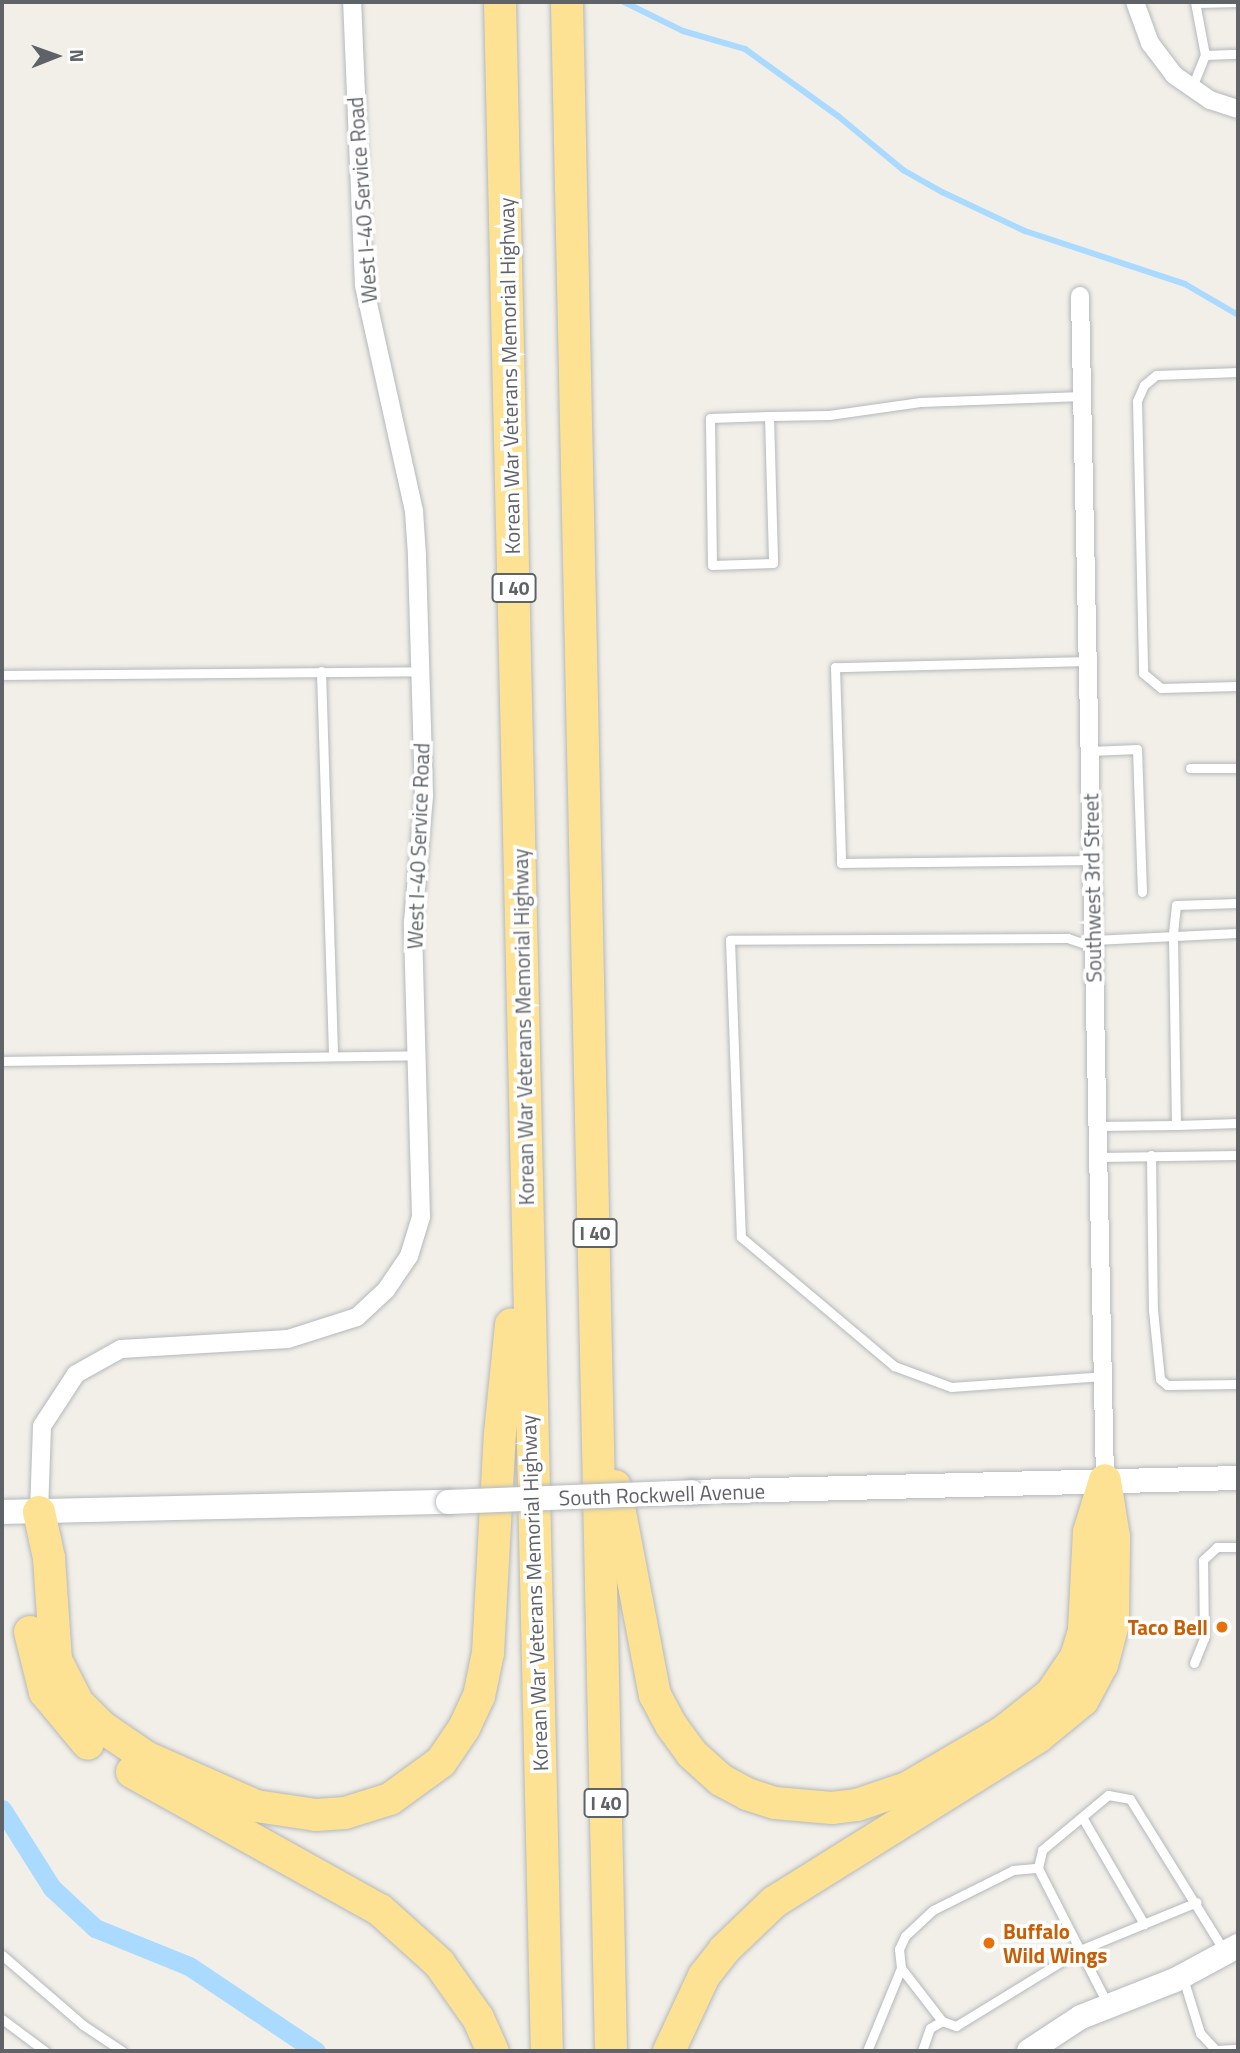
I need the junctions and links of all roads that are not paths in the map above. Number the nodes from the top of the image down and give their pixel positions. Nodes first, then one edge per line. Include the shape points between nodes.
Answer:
1 (352, 2) edge
2 (500, 2) edge
3 (567, 2) edge
4 (1135, 2) edge
5 (1196, 2) edge
6 (1238, 2) edge
7 (1238, 54) edge
8 (1205, 55) junction
9 (1191, 90) junction
10 (1238, 109) edge
11 (1080, 296) dead end
12 (1238, 372) edge
13 (1082, 396) junction
14 (769, 416) junction
15 (1088, 661) junction
16 (321, 671) junction
17 (421, 671) junction
18 (2, 675) edge
19 (1238, 686) edge
20 (1090, 751) junction
21 (1190, 768) dead end
22 (1238, 768) edge
23 (1092, 860) junction
24 (1142, 892) dead end
25 (1238, 903) edge
26 (1238, 933) edge
27 (1173, 936) junction
28 (1094, 944) junction
29 (333, 1055) junction
30 (416, 1055) junction
31 (2, 1061) edge
32 (1238, 1122) edge
33 (1176, 1125) junction
34 (1097, 1126) junction
35 (1238, 1155) edge
36 (1151, 1156) junction
37 (1098, 1157) junction
38 (527, 1174) junction
39 (1103, 1376) junction
40 (1238, 1384) edge
41 (598, 1391) junction
42 (1238, 1478) edge
43 (1105, 1480) junction
44 (2, 1512) edge
45 (38, 1512) junction
46 (1238, 1546) edge
47 (1194, 1662) dead end
48 (1082, 1817) junction
49 (1038, 1868) junction
50 (1197, 1902) junction
51 (1144, 1924) junction
52 (1080, 1950) junction
53 (1232, 1950) edge
54 (2, 1955) edge
55 (901, 1968) junction
56 (1182, 1976) junction
57 (1108, 2006) junction
58 (2, 2019) edge
59 (942, 2021) junction
60 (1238, 2049) edge
61 (45, 2051) edge
62 (122, 2051) edge
63 (493, 2051) edge
64 (547, 2051) edge
65 (611, 2051) edge
66 (669, 2051) edge
67 (867, 2051) edge
68 (922, 2051) edge
69 (1029, 2051) edge

1 - 17 street, West I-40 Service Road via 364,285 414,511
2 - 38 highway, Korean War Veterans Memorial Highway / I 40
3 - 41 highway, I 40
4 - 9 street via 1150,43
5 - 6 lane
5 - 8 lane
7 - 8 lane
8 - 9 lane
9 - 10 street
11 - 13 street, Southwest 3rd Street
12 - 19 lane via 1156,375 1144,385 1137,401 1143,673 1161,688
13 - 14 lane via 920,402 829,415
13 - 15 street, Southwest 3rd Street
14 - 14 lane via 710,418 712,565 773,563
15 - 20 street, Southwest 3rd Street
15 - 23 lane via 835,667 841,863
16 - 17 lane
16 - 18 lane
16 - 29 lane
17 - 30 street, West I-40 Service Road via 424,794 413,891
20 - 23 street, Southwest 3rd Street
20 - 24 lane via 1137,749
21 - 22 lane
23 - 28 street, Southwest 3rd Street
25 - 27 lane via 1176,905
26 - 27 lane
27 - 28 lane
27 - 33 lane
28 - 34 street, Southwest 3rd Street
28 - 39 lane via 1069,938 730,940 741,1237 894,1366 951,1387
29 - 30 lane
29 - 31 lane
30 - 45 street, West I-40 Service Road via 421,1217 409,1256 386,1290 357,1317 288,1339 121,1349 103,1355 76,1374 42,1426 37,1458
32 - 33 lane
33 - 34 lane
34 - 37 street, Southwest 3rd Street
35 - 36 lane
36 - 37 lane
36 - 40 lane via 1153,1310 1160,1379 1167,1385
37 - 39 street, Southwest 3rd Street
38 - 45 highway via 500,1433 488,1653 478,1696 464,1728 422,1778 390,1799 358,1810 291,1814 223,1793 122,1741 78,1703 56,1660 49,1558
38 - 64 highway, Korean War Veterans Memorial Highway / I 40
39 - 43 street, Southwest 3rd Street
41 - 43 highway via 655,1695 691,1752 721,1780 775,1803 804,1808 857,1805 907,1788 1003,1732 1051,1694 1076,1657 1084,1630 1089,1532
41 - 65 highway, I 40
42 - 43 street, South Rockwell Avenue
43 - 45 street, South Rockwell Avenue, bridge
43 - 66 highway via 1114,1537 1114,1624 1102,1665 1083,1700 1038,1737 774,1902 704,1976
44 - 45 street, South Rockwell Avenue
45 - 63 highway via 27,1559 28,1616 37,1672 58,1712 113,1762 380,1910 439,1964 478,2018
46 - 47 lane via 1217,1547 1203,1560 1204,1638
48 - 49 lane via 1042,1850
48 - 50 lane via 1108,1795 1130,1799
48 - 51 lane
49 - 52 lane
49 - 55 lane via 1013,1870 933,1910 905,1936 899,1949
50 - 51 lane
50 - 53 lane
51 - 52 lane
52 - 57 lane
52 - 59 lane via 956,2026
53 - 56 street
54 - 62 lane via 83,2025
55 - 59 lane
55 - 67 lane
56 - 57 street
56 - 60 lane via 1200,2034 1216,2050
57 - 69 street via 1060,2029
58 - 61 lane
59 - 68 lane via 930,2028

